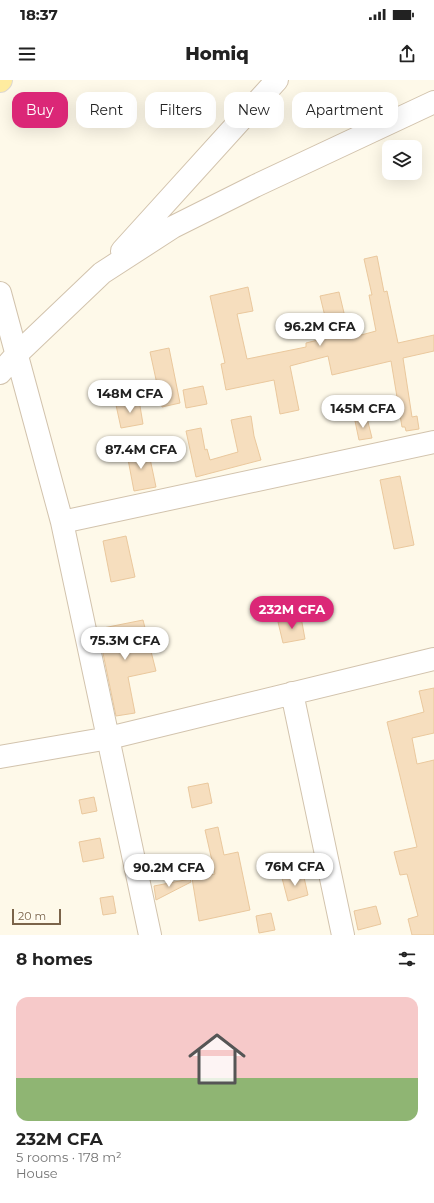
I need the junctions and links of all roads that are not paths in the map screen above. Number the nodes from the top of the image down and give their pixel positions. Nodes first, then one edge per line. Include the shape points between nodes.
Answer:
1 (277, 80) edge
2 (434, 102) edge
3 (102, 273) junction
4 (0, 293) edge
5 (16, 355) junction
6 (0, 373) edge
7 (434, 442) edge
8 (62, 522) junction
9 (434, 659) edge
10 (292, 694) junction
11 (109, 738) junction
12 (0, 757) edge
13 (150, 935) edge
14 (343, 935) edge

1 - 3 street
2 - 3 street via 173,227
3 - 5 street
4 - 5 street
5 - 6 street
5 - 8 street
7 - 8 street
8 - 11 street
9 - 10 street
10 - 11 street
10 - 14 street
11 - 12 street
11 - 13 street

